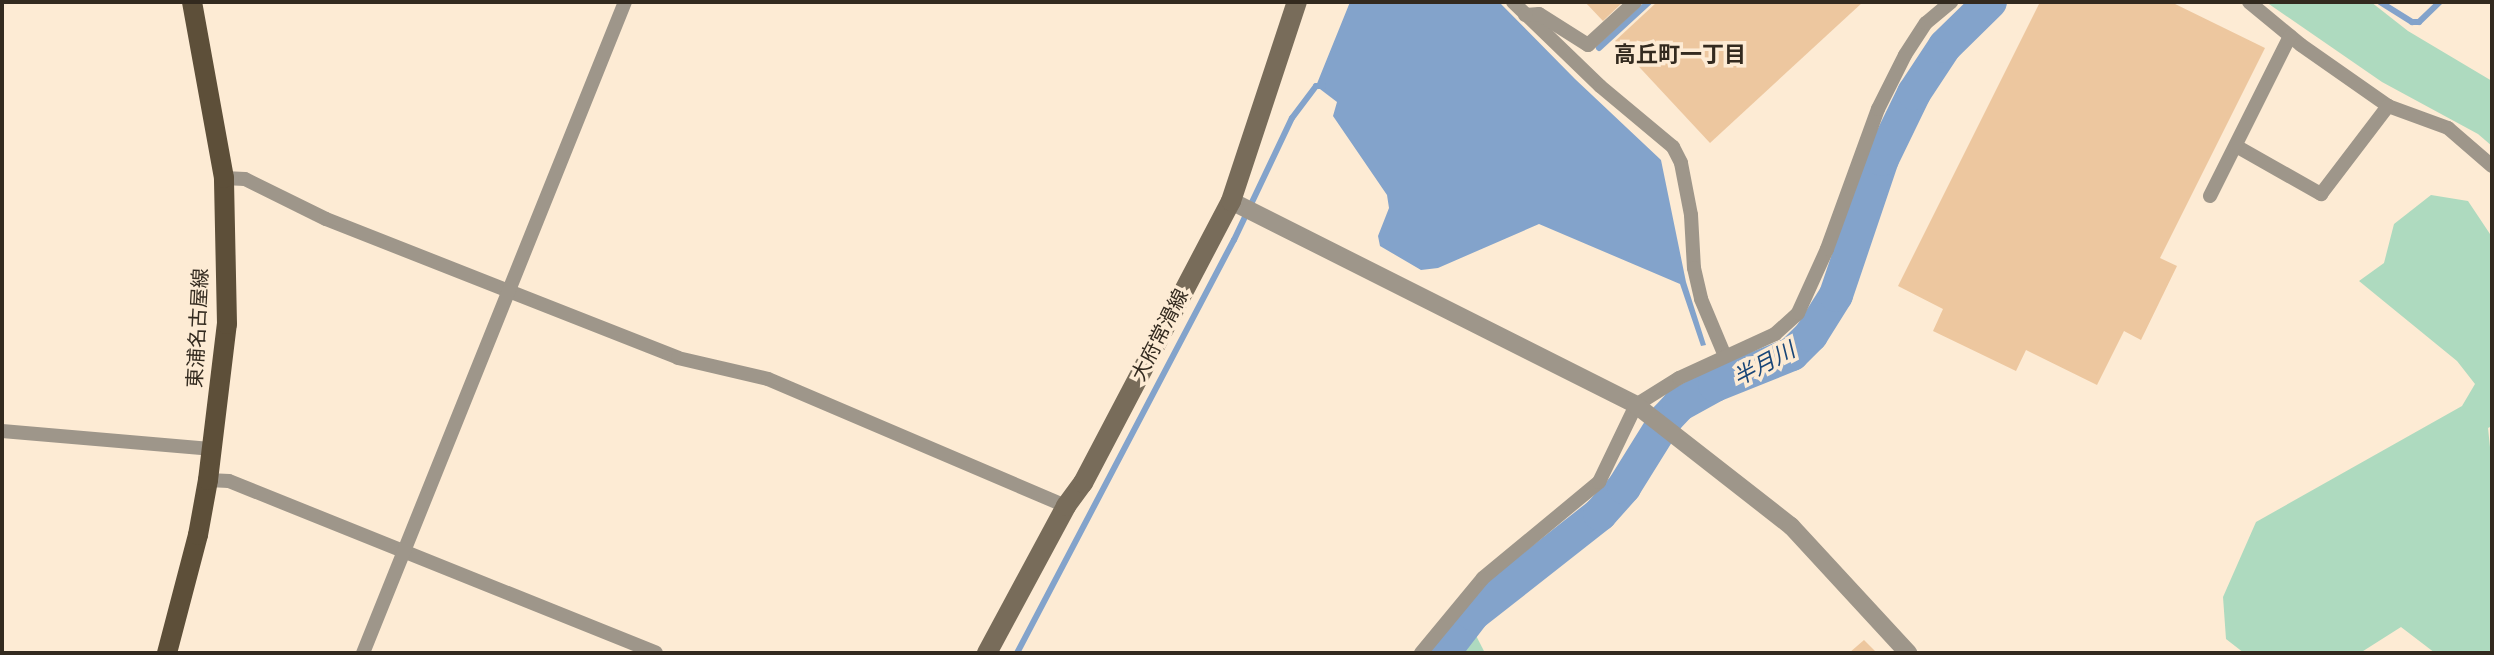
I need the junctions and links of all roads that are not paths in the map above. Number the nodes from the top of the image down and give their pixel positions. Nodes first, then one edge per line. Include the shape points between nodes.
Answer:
1 (192, 2) edge
2 (625, 2) edge
3 (1297, 2) edge
4 (1513, 2) edge
5 (1635, 2) edge
6 (1951, 2) edge
7 (2249, 2) edge
8 (1525, 15) junction
9 (2290, 36) junction
10 (2388, 106) junction
11 (2236, 146) junction
12 (2492, 166) edge
13 (224, 178) junction
14 (2210, 196) dead end
15 (1231, 201) junction
16 (508, 291) junction
17 (1725, 356) junction
18 (1642, 411) junction
19 (2, 431) edge
20 (213, 449) junction
21 (208, 480) junction
22 (1066, 506) junction
23 (404, 552) junction
24 (167, 653) edge
25 (363, 653) edge
26 (656, 653) edge
27 (987, 653) edge
28 (1421, 653) edge
29 (1908, 653) edge

1 - 13 main road, 東浦名古屋線
2 - 16 street
3 - 15 main road, 大府常滑線
4 - 8 street
5 - 8 street via 1588,45 1539,14
6 - 17 street via 1926,23 1878,109 1798,313 1775,334
7 - 9 street
8 - 17 street via 1673,147 1691,215 1701,299
9 - 10 street
9 - 11 street
10 - 11 street via 2321,194
10 - 12 street via 2448,128
11 - 14 street
13 - 16 street via 245,179 326,219
13 - 20 main road, 東浦名古屋線 via 227,324
15 - 18 street
15 - 22 main road, 大府常滑線 via 1083,483
16 - 22 street via 678,358 768,379
16 - 23 street
17 - 18 street
18 - 28 street via 1599,482 1483,578
18 - 29 street via 1791,526
19 - 20 street
20 - 21 main road, 東浦名古屋線
21 - 23 street via 229,481
21 - 24 main road, 東浦名古屋線
22 - 27 main road, 大府常滑線
23 - 25 street
23 - 26 street

